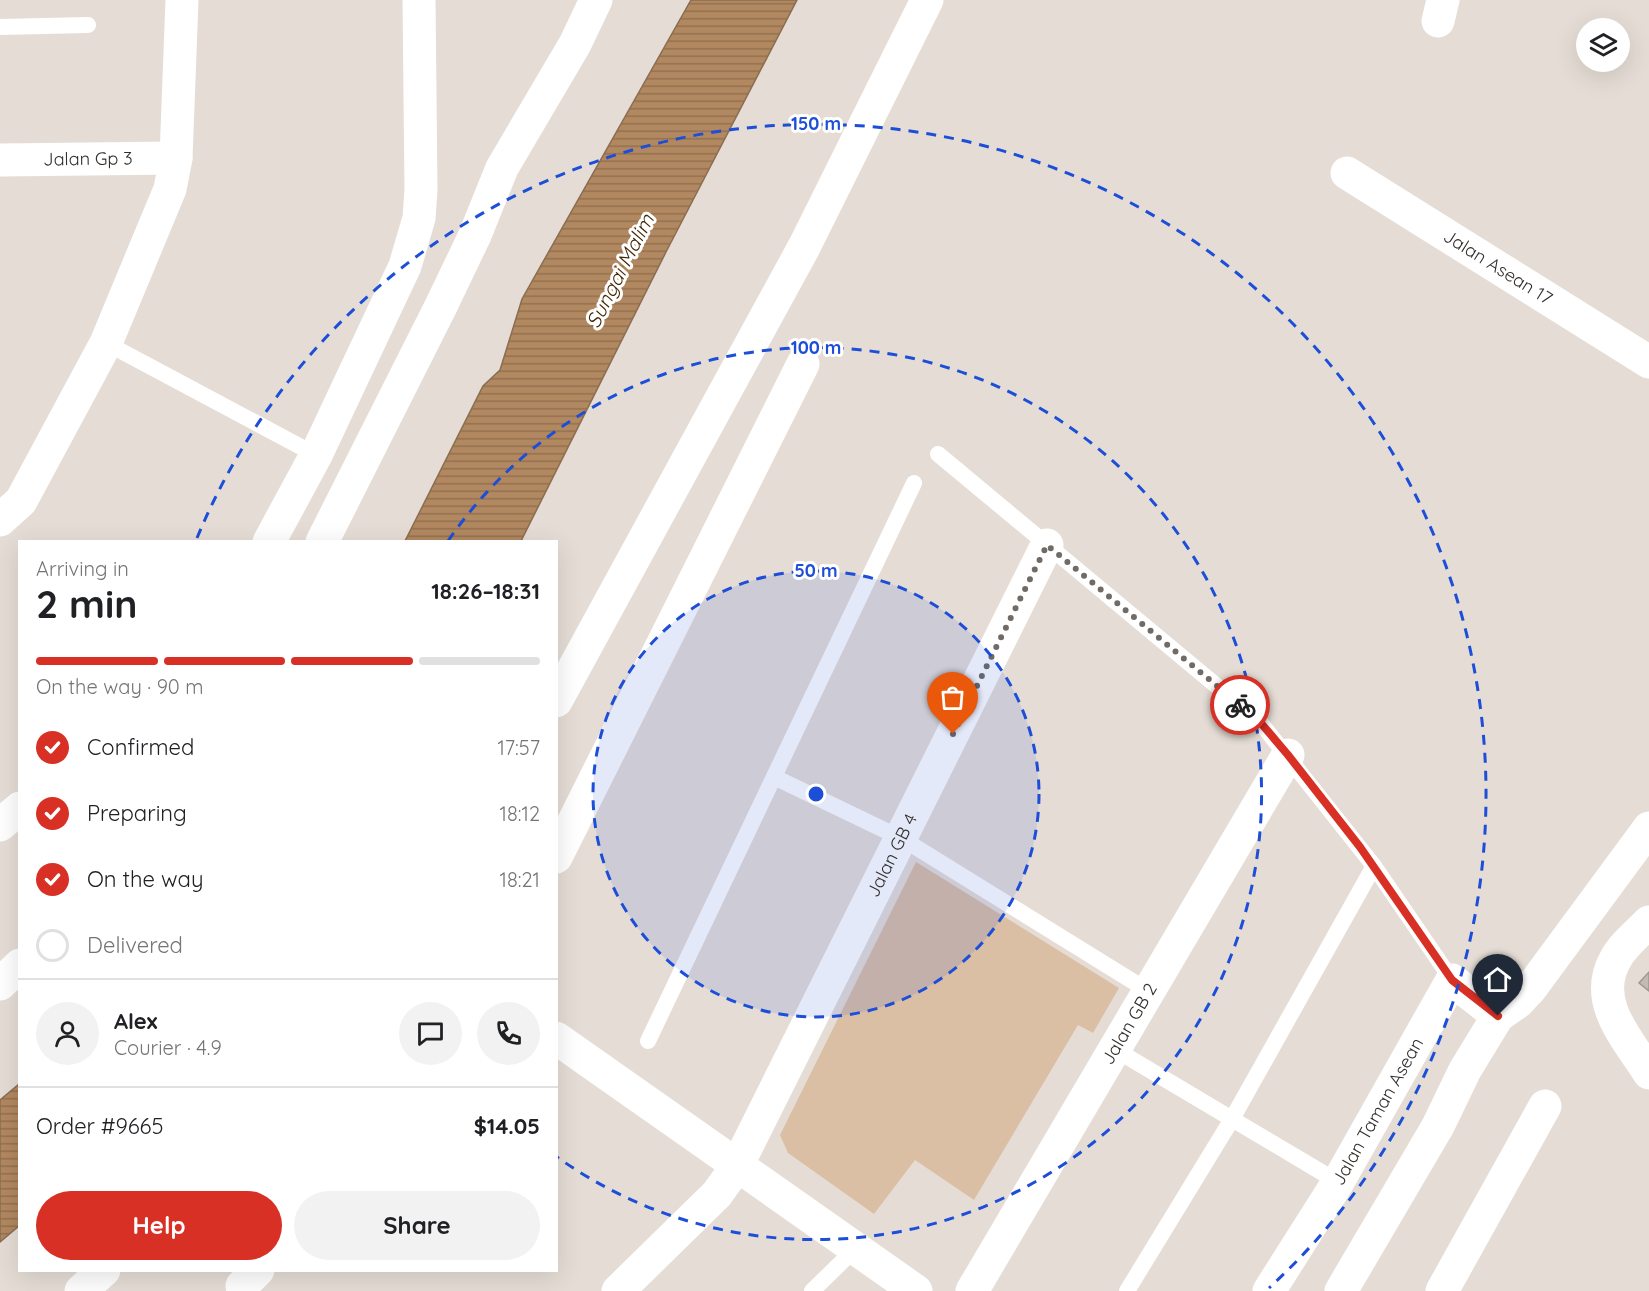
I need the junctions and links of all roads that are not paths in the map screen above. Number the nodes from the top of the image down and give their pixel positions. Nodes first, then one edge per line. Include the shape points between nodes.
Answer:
1 (182, 0) edge
2 (419, 0) edge
3 (596, 0) edge
4 (927, 0) edge
5 (88, 25) dead end
6 (0, 27) edge
7 (176, 158) junction
8 (0, 160) edge
9 (1347, 172) dead end
10 (106, 343) junction
11 (1649, 362) edge
12 (803, 364) dead end
13 (938, 454) dead end
14 (316, 455) junction
15 (914, 483) dead end
16 (0, 520) edge
17 (269, 540) edge
18 (323, 540) edge
19 (1047, 545) junction
20 (558, 696) edge
21 (1288, 755) junction
22 (774, 777) junction
23 (18, 810) edge
24 (0, 825) edge
25 (1649, 828) edge
26 (901, 838) junction
27 (558, 853) edge
28 (1374, 866) junction
29 (1649, 922) edge
30 (18, 967) edge
31 (1452, 980) junction
32 (0, 984) edge
33 (1150, 992) junction
34 (1498, 1016) junction
35 (558, 1039) edge
36 (648, 1041) dead end
37 (1116, 1050) junction
38 (1649, 1073) edge
39 (1545, 1106) dead end
40 (1232, 1119) junction
41 (737, 1166) junction
42 (1338, 1182) junction
43 (855, 1249) junction
44 (102, 1272) edge
45 (81, 1291) edge
46 (618, 1291) edge
47 (812, 1291) edge
48 (916, 1291) edge
49 (972, 1291) edge
50 (1128, 1291) edge
51 (1269, 1291) edge
52 (1341, 1291) edge
53 (1442, 1291) edge

1 - 7 street
2 - 14 street via 421,190 414,243
3 - 18 street via 575,44 502,168 441,306
4 - 20 street via 804,247
5 - 6 lane
7 - 8 street, Jalan Gp 3
7 - 10 street via 161,214
9 - 11 street, Jalan Asean 17
10 - 14 lane
10 - 16 street via 21,501
12 - 27 street
13 - 19 lane
14 - 17 street
15 - 22 lane
19 - 21 lane via 1260,722
19 - 26 street, Jalan GB 4
21 - 28 lane
21 - 33 street, Jalan GB 2
22 - 26 lane
22 - 36 lane
23 - 24 street
25 - 34 street via 1531,988
26 - 33 lane
26 - 41 street, Jalan GB 4
28 - 31 lane
28 - 40 lane
29 - 38 street via 1616,958 1606,989 1608,1005
30 - 32 street
31 - 34 street
31 - 42 street, Jalan Taman Asean
33 - 37 street, Jalan GB 2
34 - 52 street
35 - 41 street
37 - 40 lane
37 - 49 street, Jalan GB 2
39 - 53 street
40 - 42 lane
40 - 50 lane
41 - 43 street
41 - 46 street, Jalan GB 4 via 717,1194
42 - 51 street, Jalan Taman Asean
43 - 47 lane
43 - 48 street
44 - 45 street

